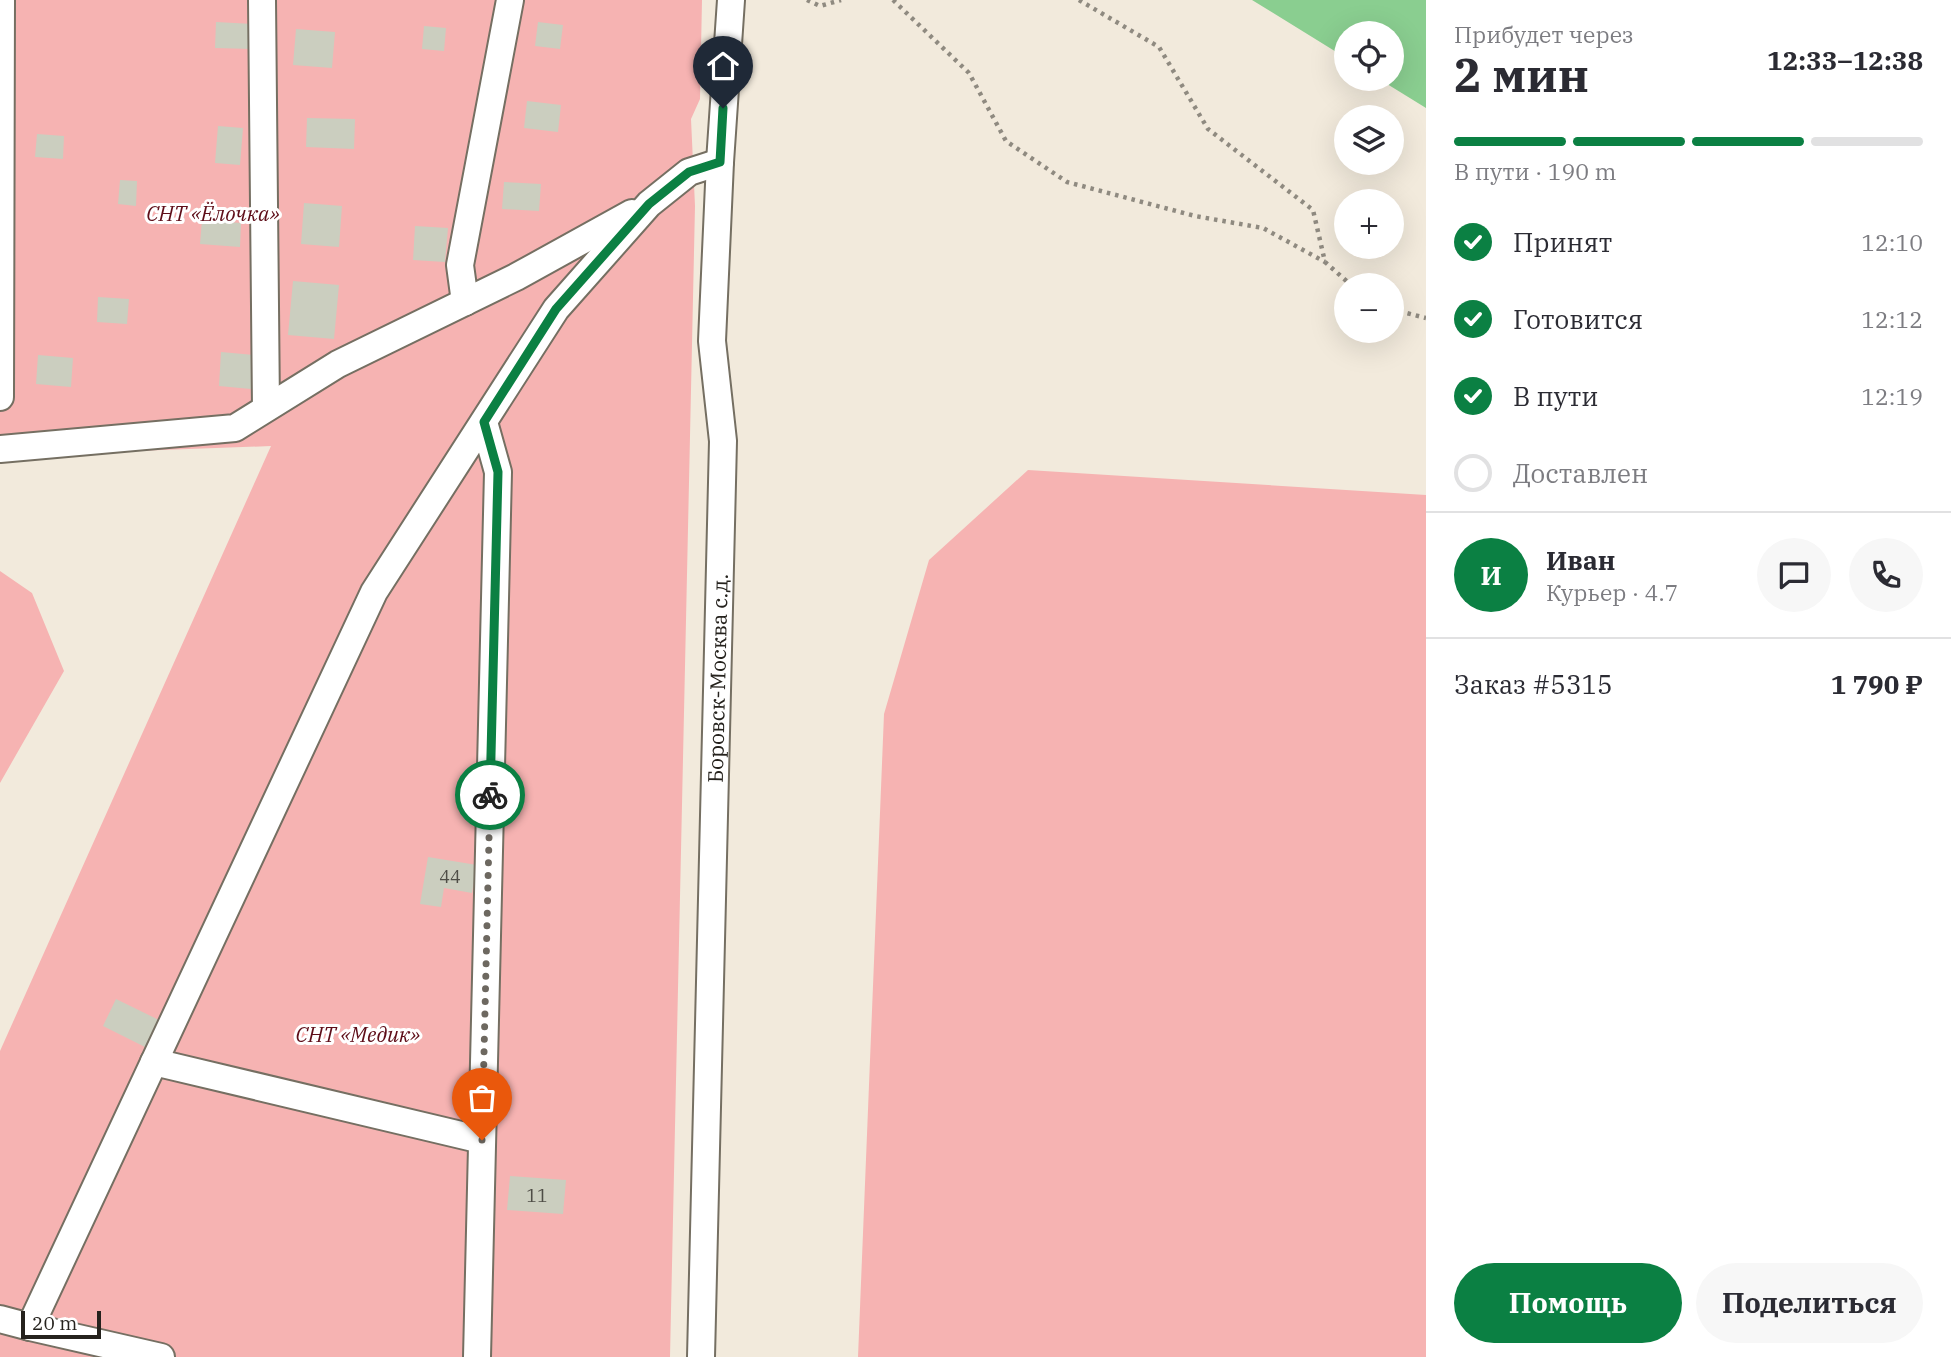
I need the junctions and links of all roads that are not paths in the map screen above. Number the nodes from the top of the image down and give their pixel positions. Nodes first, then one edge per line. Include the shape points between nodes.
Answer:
1 (1, 0) edge
2 (262, 0) edge
3 (510, 0) edge
4 (731, 0) edge
5 (720, 162) junction
6 (649, 204) junction
7 (465, 302) junction
8 (0, 330) edge
9 (0, 397) edge
10 (267, 408) junction
11 (484, 422) junction
12 (0, 449) edge
13 (154, 1062) junction
14 (482, 1140) junction
15 (0, 1319) edge
16 (30, 1327) junction
17 (161, 1357) edge
18 (477, 1357) edge
19 (701, 1357) edge

1 - 8 street
2 - 10 street
3 - 7 street via 460,265
4 - 5 street, Боровск-Москва с.д.
5 - 6 street via 689,172
5 - 19 street, Боровск-Москва с.д. via 712,341 723,441
6 - 7 street
6 - 11 street via 556,309
7 - 10 street via 338,364
8 - 9 street
10 - 12 street via 235,428
11 - 13 street via 374,592
11 - 14 street via 498,472
13 - 14 street
13 - 16 street
14 - 18 street
15 - 16 street
16 - 17 street

